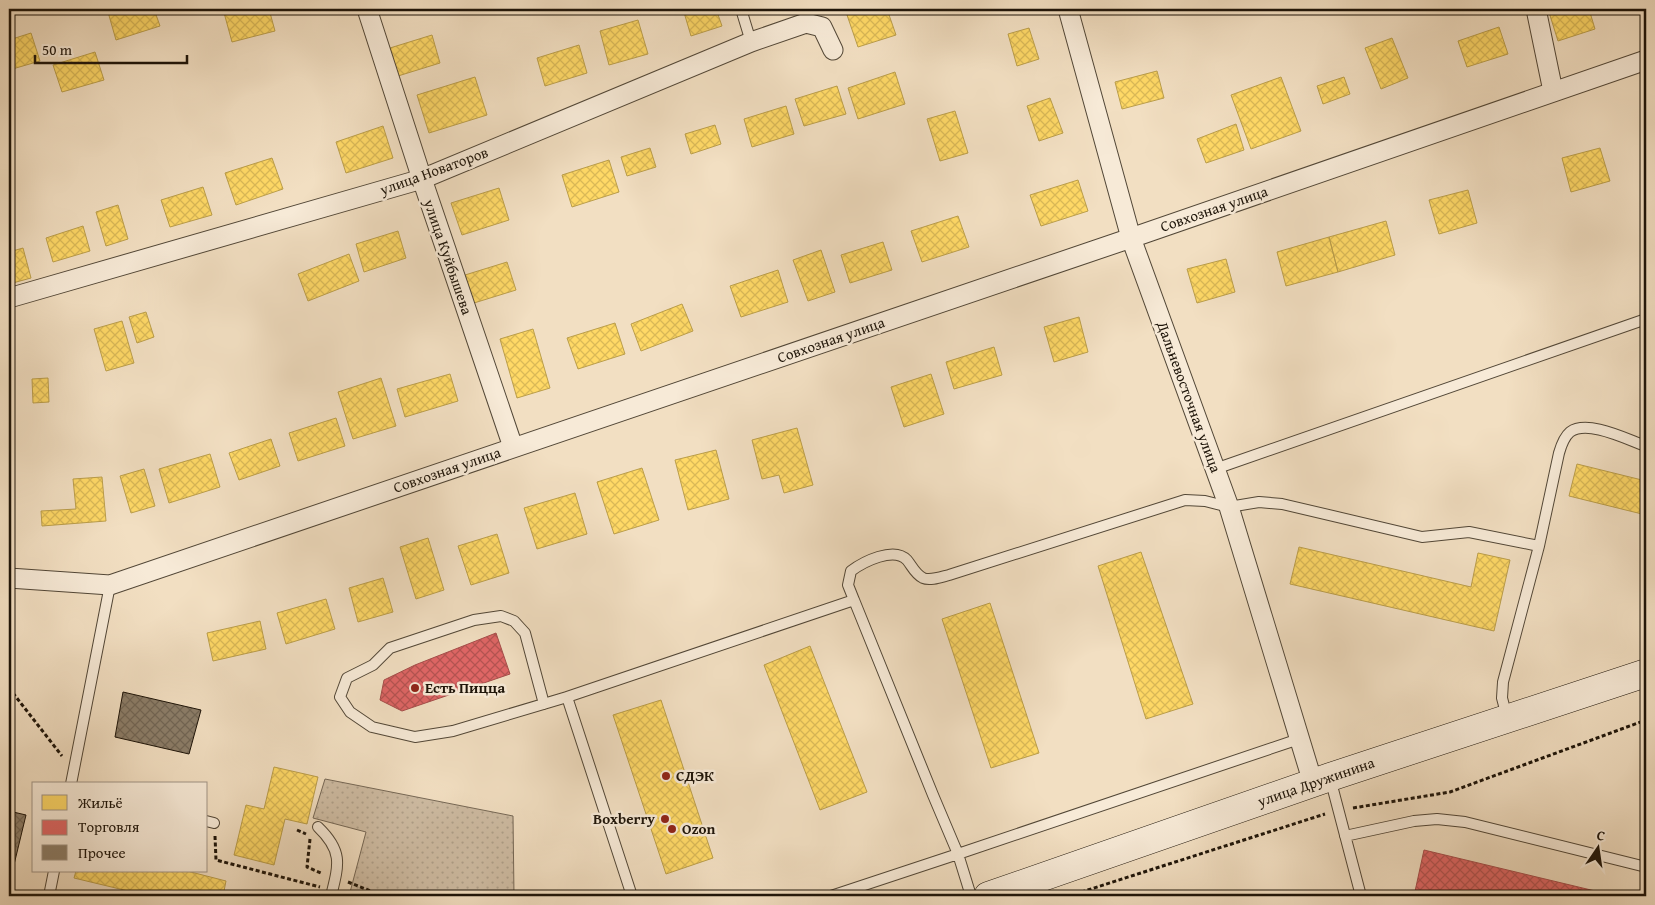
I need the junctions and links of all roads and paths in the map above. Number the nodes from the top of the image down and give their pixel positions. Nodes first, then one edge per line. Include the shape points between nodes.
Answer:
1 (367, 9) edge
2 (740, 9) edge
3 (1068, 9) edge
4 (1536, 9) edge
5 (751, 42) junction
6 (833, 50) dead end
7 (1646, 60) edge
8 (1553, 90) junction
9 (422, 179) junction
10 (1131, 238) junction
11 (9, 298) edge
12 (1646, 320) edge
13 (1646, 446) edge
14 (513, 447) junction
15 (1215, 469) junction
16 (1229, 507) junction
17 (1539, 546) junction
18 (9, 578) edge
19 (110, 585) junction
20 (854, 600) junction
21 (1646, 673) edge
22 (9, 688) edge
23 (567, 697) junction
24 (544, 704) junction
25 (1508, 718) junction
26 (1646, 720) edge
27 (1300, 739) junction
28 (74, 772) junction
29 (1321, 780) junction
30 (72, 782) edge
31 (1337, 810) junction
32 (210, 822) edge
33 (318, 827) dead end
34 (1345, 836) junction
35 (958, 854) junction
36 (1646, 866) edge
37 (54, 872) edge
38 (332, 893) edge
39 (49, 896) edge
40 (632, 896) edge
41 (831, 896) edge
42 (972, 896) edge
43 (988, 896) edge
44 (1069, 896) edge
45 (1361, 896) edge

1 - 9 street, улица Куйбышева
2 - 5 lane
3 - 10 street, Дальневосточная улица
4 - 8 street
5 - 6 street, улица Новаторов via 806,23 822,26
5 - 9 street, улица Новаторов
7 - 8 street, Совхозная улица
8 - 10 street, Совхозная улица
9 - 11 street, улица Новаторов
9 - 14 street, улица Куйбышева
10 - 14 street, Совхозная улица
10 - 15 street, Дальневосточная улица
12 - 15 lane
13 - 17 lane via 1592,427 1570,432 1559,453
14 - 19 street, Совхозная улица
15 - 16 street, Дальневосточная улица
16 - 17 lane via 1259,502 1282,504 1422,537 1470,532
16 - 20 lane via 1185,500 932,579 924,579 900,555 892,554 861,564 851,572 848,585
16 - 27 street, Дальневосточная улица
17 - 25 lane via 1503,682 1502,698
18 - 19 street, Совхозная улица
19 - 28 lane
20 - 23 lane
20 - 35 lane
21 - 25 main road, улица Дружинина
22 - 28 path
23 - 24 lane
23 - 40 lane
24 - 24 lane via 454,731 415,737 372,727 350,712 340,697 348,678 374,665 390,648 474,620 501,616 514,621 525,633
25 - 29 main road, улица Дружинина
26 - 31 path via 1450,792
27 - 29 street, Дальневосточная улица
27 - 35 lane
28 - 30 lane
29 - 31 lane
29 - 43 main road, улица Дружинина
31 - 34 lane
31 - 44 path
32 - 38 path via 216,860
33 - 38 lane via 330,839 337,856
34 - 36 lane via 1437,819 1465,822
34 - 45 lane
35 - 41 lane
35 - 42 lane
37 - 39 lane

